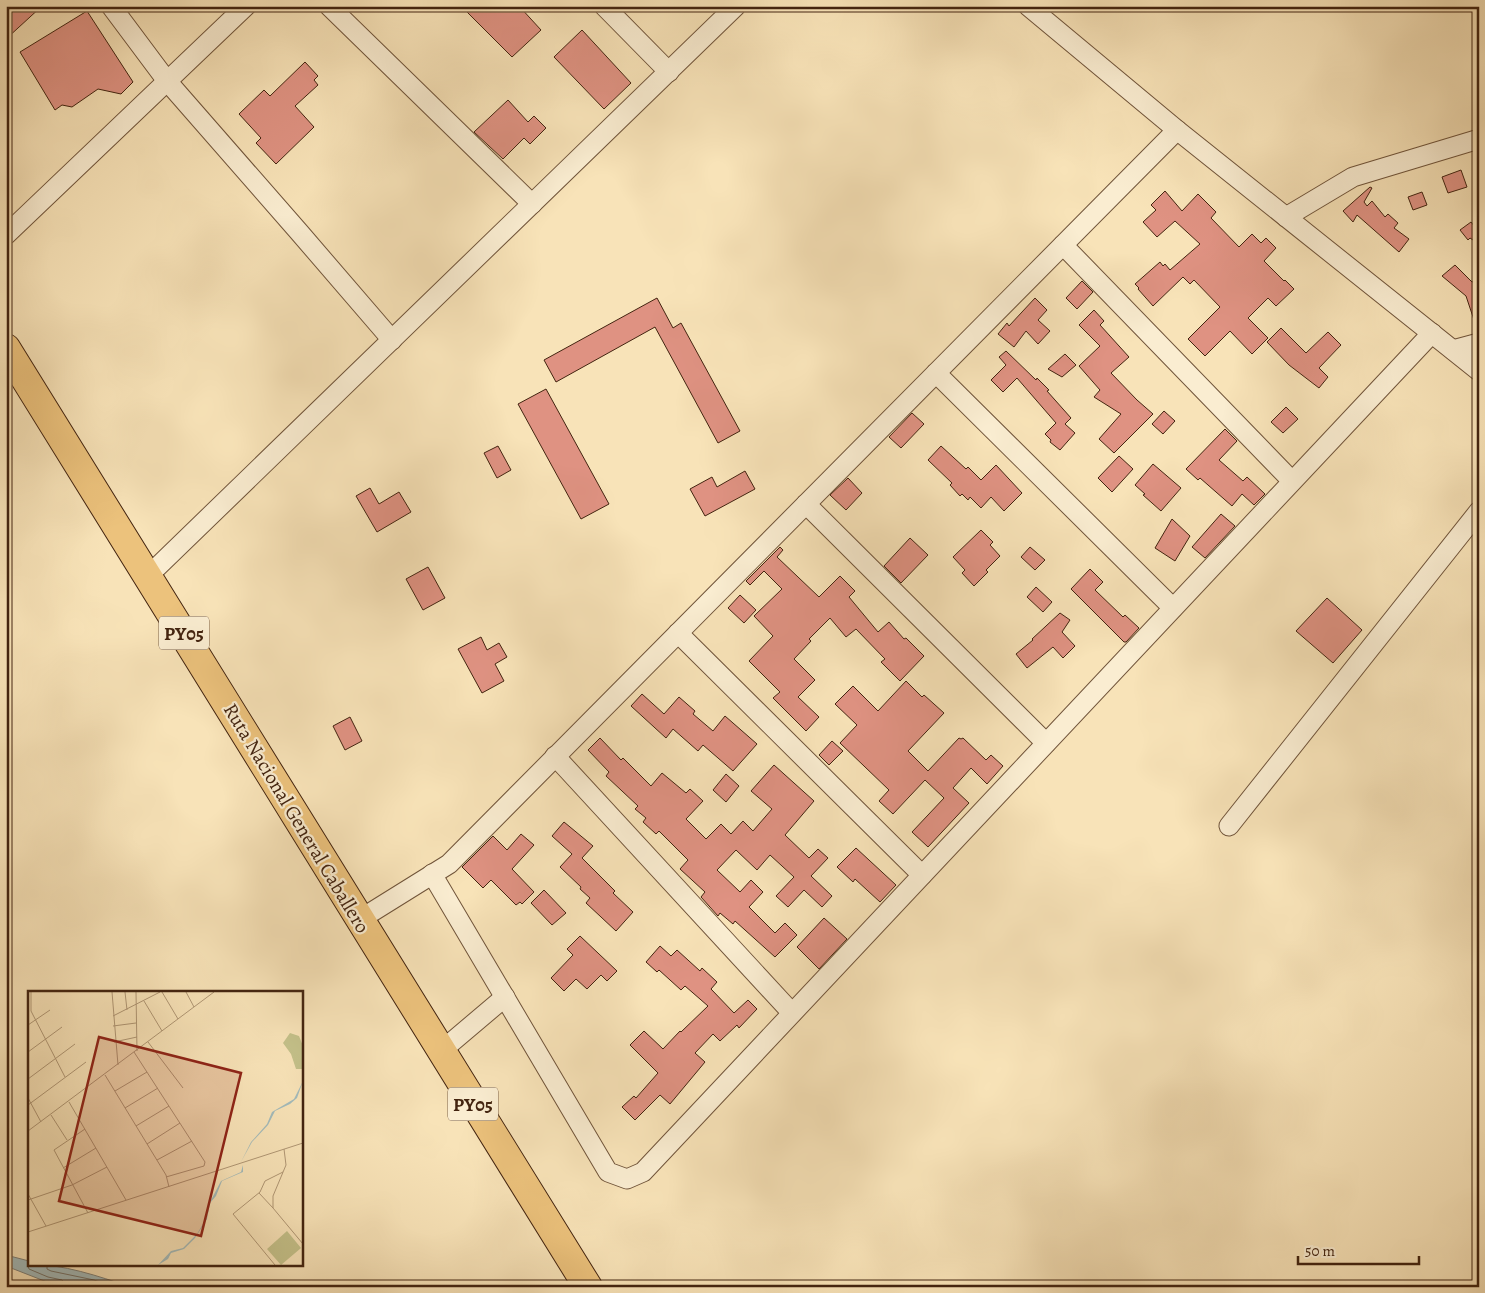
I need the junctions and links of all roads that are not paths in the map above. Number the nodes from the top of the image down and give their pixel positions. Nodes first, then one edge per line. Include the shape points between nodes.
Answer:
1 (111, 6) edge
2 (246, 6) edge
3 (329, 6) edge
4 (604, 6) edge
5 (736, 6) edge
6 (1028, 6) edge
7 (669, 72) junction
8 (167, 81) junction
9 (1177, 130) junction
10 (1477, 144) edge
11 (532, 204) junction
12 (1286, 217) junction
13 (6, 235) edge
14 (1063, 245) junction
15 (1432, 333) junction
16 (392, 340) junction
17 (1479, 343) edge
18 (6, 348) edge
19 (1453, 350) junction
20 (1479, 370) edge
21 (936, 373) junction
22 (1292, 481) junction
23 (806, 504) junction
24 (1479, 511) edge
25 (149, 575) junction
26 (1173, 608) junction
27 (678, 633) junction
28 (1046, 743) junction
29 (555, 756) junction
30 (1229, 826) dead end
31 (432, 874) junction
32 (922, 875) junction
33 (359, 920) junction
34 (505, 997) junction
35 (792, 1014) junction
36 (440, 1052) junction
37 (588, 1287) edge

1 - 8 street
2 - 8 street
3 - 11 street
4 - 7 street
5 - 7 street
6 - 9 street
7 - 11 street
8 - 13 street
8 - 16 street
9 - 12 street
9 - 14 street
10 - 12 street via 1353,177
11 - 16 street
12 - 15 street
14 - 21 street
14 - 22 street
15 - 19 street
15 - 22 street
16 - 25 street
17 - 19 street
18 - 25 highway, Ruta Nacional General Caballero / PY05
19 - 20 street
21 - 23 street
21 - 26 street
22 - 26 street
23 - 27 street
23 - 28 street
24 - 30 street
25 - 33 highway, Ruta Nacional General Caballero / PY05
26 - 28 street
27 - 29 street
27 - 32 street
28 - 32 street
29 - 31 street via 448,864
29 - 35 street
31 - 33 street
31 - 34 street
32 - 35 street
33 - 36 highway, Ruta Nacional General Caballero / PY05
34 - 35 street via 608,1172 627,1180 643,1172
34 - 36 street
36 - 37 highway, Ruta Nacional General Caballero / PY05

